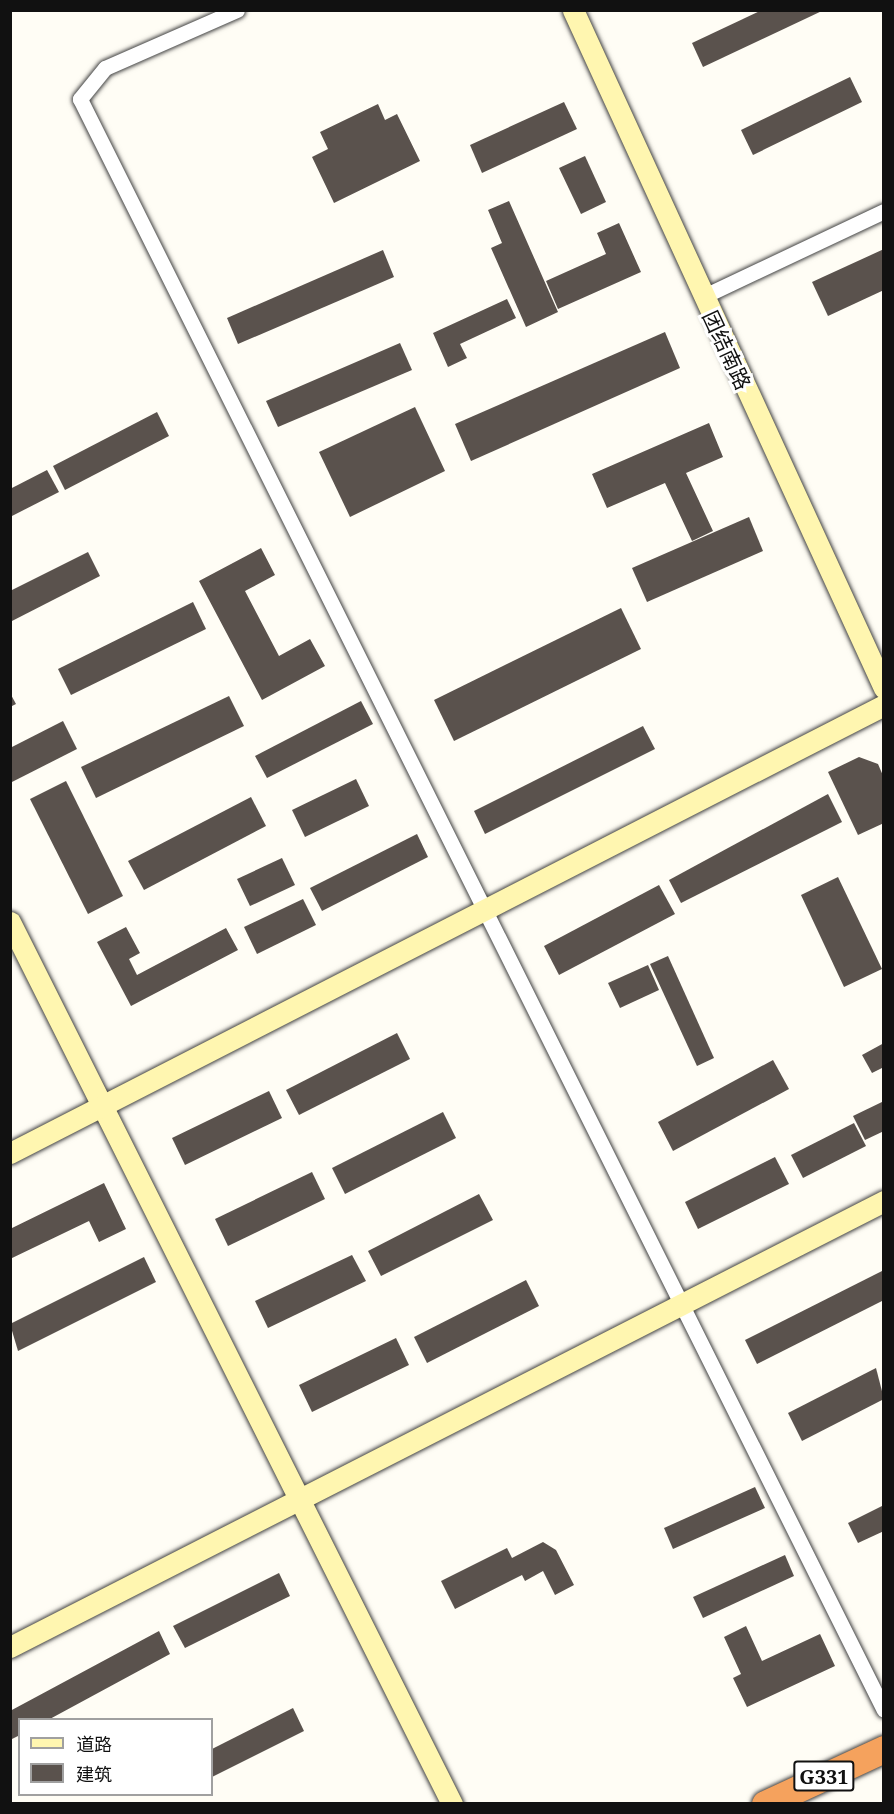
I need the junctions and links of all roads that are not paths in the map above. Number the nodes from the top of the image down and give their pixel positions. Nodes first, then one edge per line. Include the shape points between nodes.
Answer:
1 (237, 10) edge
2 (573, 10) edge
3 (884, 211) edge
4 (702, 297) junction
5 (884, 688) edge
6 (884, 705) edge
7 (482, 906) junction
8 (10, 922) edge
9 (102, 1105) junction
10 (10, 1153) edge
11 (884, 1202) edge
12 (681, 1305) junction
13 (299, 1502) junction
14 (10, 1647) edge
15 (884, 1710) edge
16 (884, 1749) edge
17 (452, 1803) edge
18 (765, 1803) edge

1 - 7 street via 105,68 80,99
2 - 4 street, 团结南路
3 - 4 street
4 - 5 street, 团结南路
6 - 7 street
7 - 9 street
7 - 12 street
8 - 9 street
9 - 10 street
9 - 13 street
11 - 12 street
12 - 13 street
12 - 15 street
13 - 14 street
13 - 17 street
16 - 18 highway, G331

